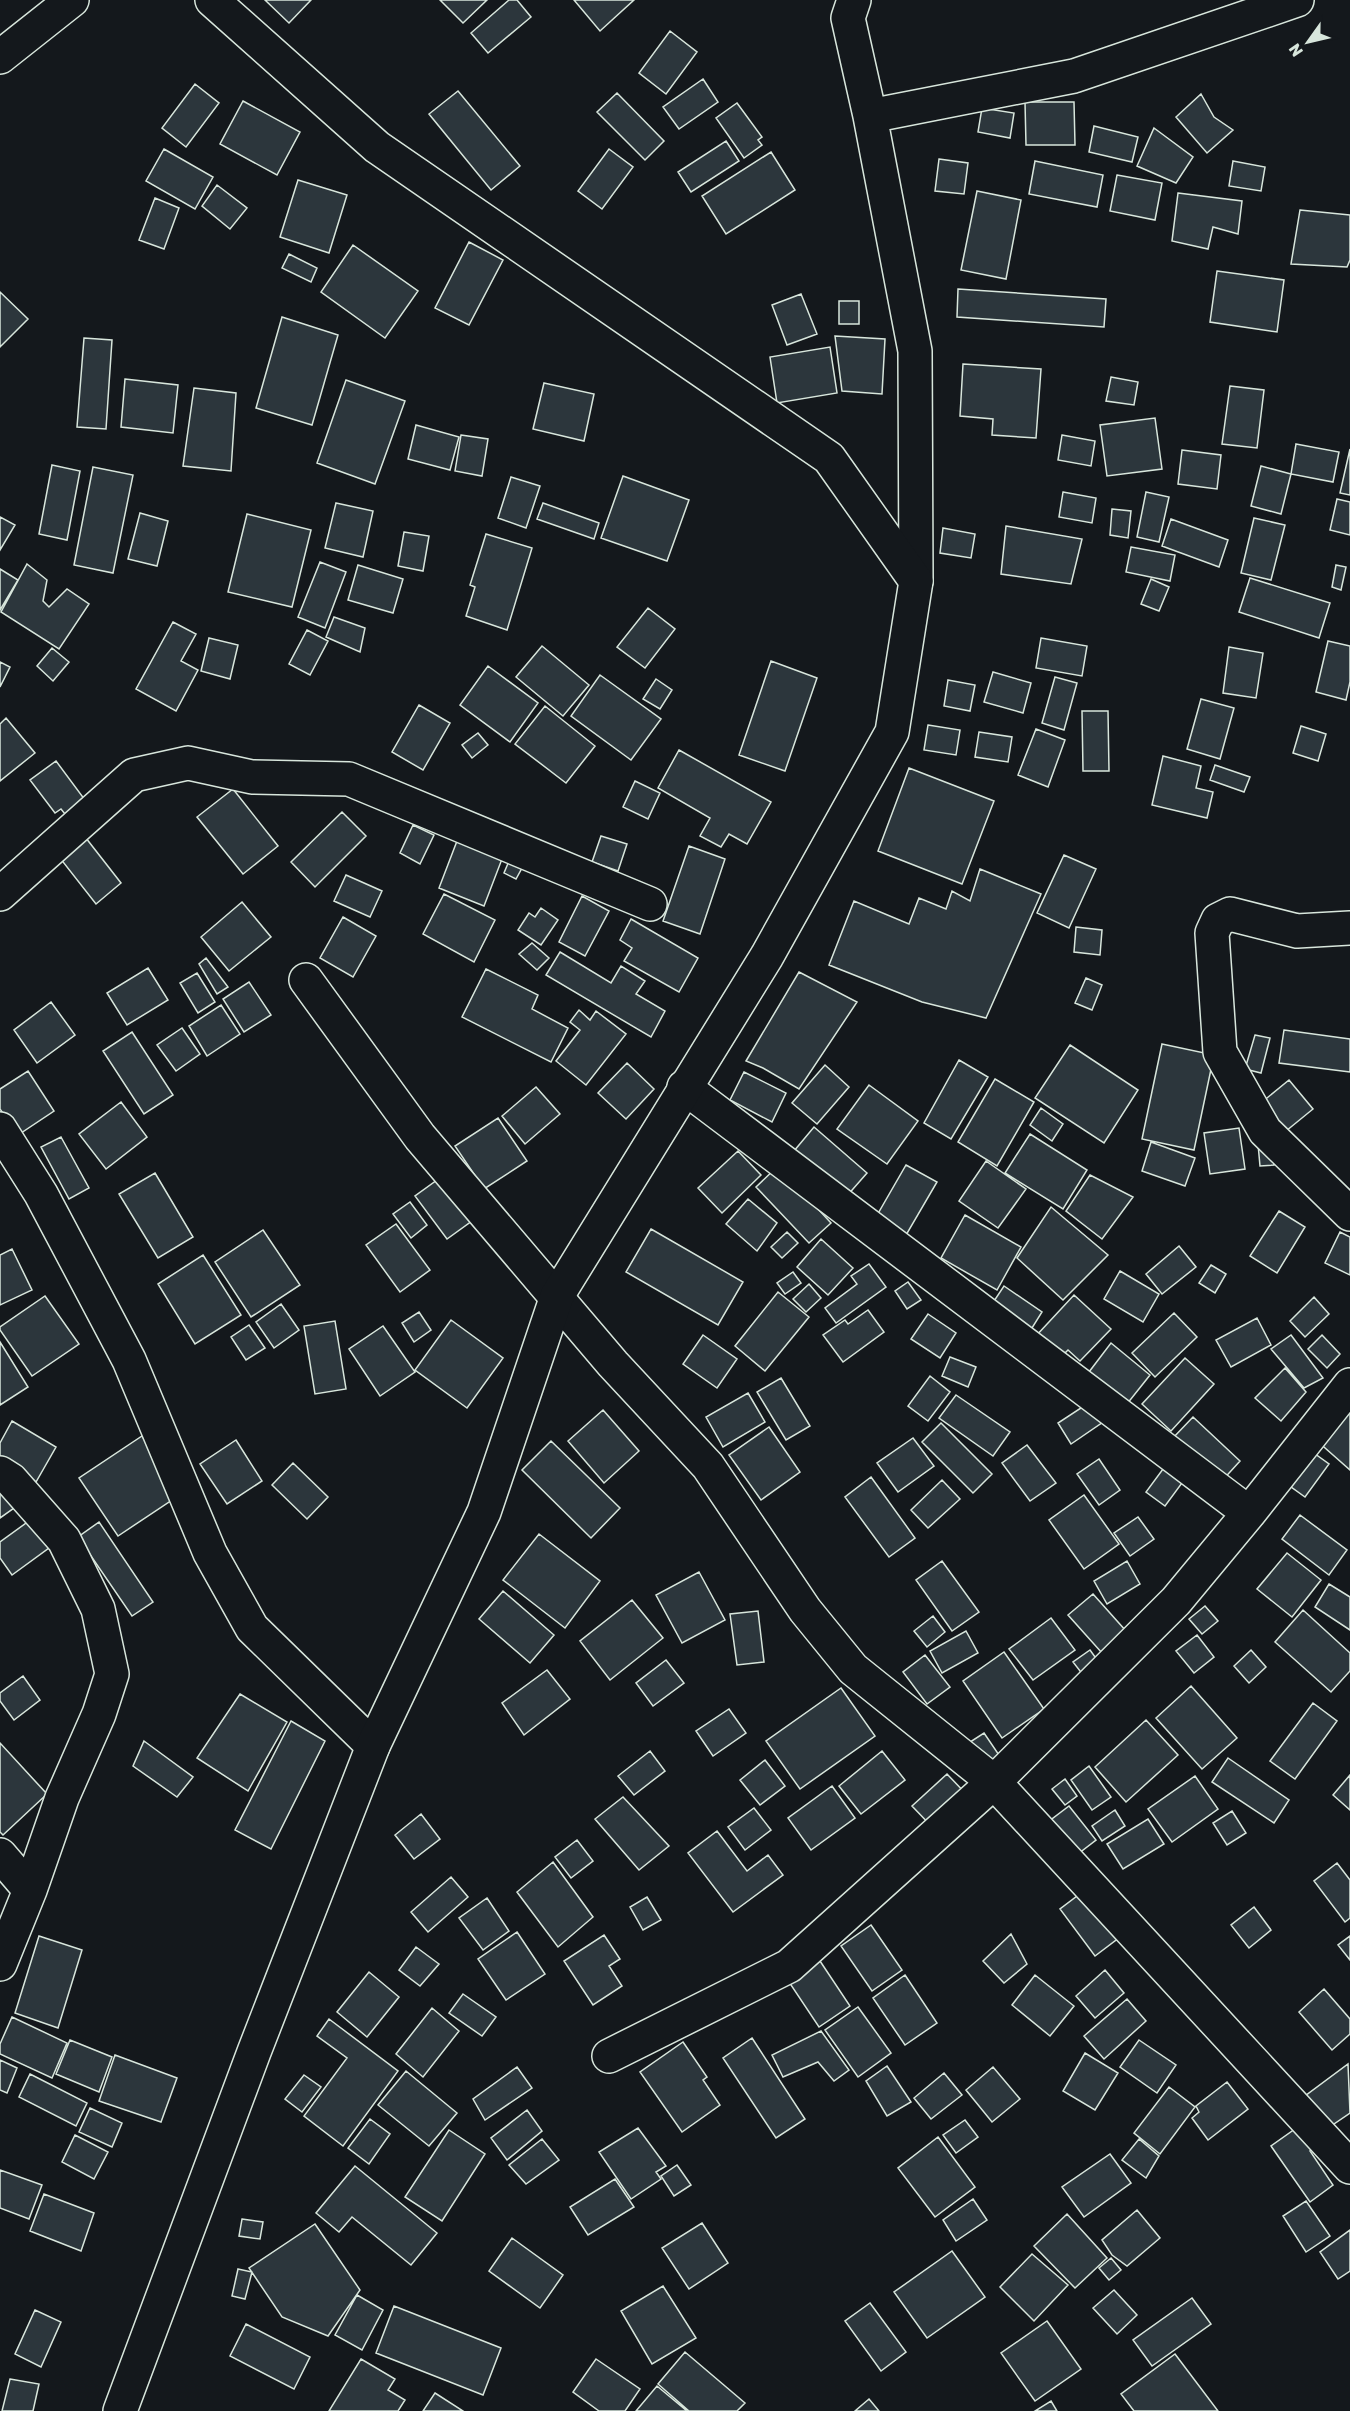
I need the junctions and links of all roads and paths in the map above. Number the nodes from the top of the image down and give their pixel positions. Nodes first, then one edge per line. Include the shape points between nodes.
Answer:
1 (72, 0) edge
2 (212, 0) edge
3 (1296, 0) edge
4 (845, 6) edge
5 (0, 57) edge
6 (870, 116) junction
7 (916, 581) junction
8 (0, 894) edge
9 (650, 904) dead end
10 (1350, 928) edge
11 (306, 980) dead end
12 (684, 1087) junction
13 (0, 1129) edge
14 (1350, 1214) edge
15 (557, 1296) junction
16 (1350, 1385) edge
17 (0, 1473) edge
18 (1249, 1512) junction
19 (373, 1746) junction
20 (994, 1782) junction
21 (0, 1855) edge
22 (30, 1890) junction
23 (0, 1964) edge
24 (609, 2056) dead end
25 (1350, 2168) edge
26 (120, 2411) edge

1 - 5 street
2 - 7 street via 377,147 829,458
3 - 6 street via 1074,76
4 - 6 street
6 - 7 street via 915,351
7 - 12 street via 892,732 766,956
8 - 9 street via 134,775 188,763 252,777 349,779
10 - 14 street via 1297,931 1230,914 1218,920 1212,933 1220,1052 1265,1131
11 - 15 street via 420,1137
12 - 15 street
12 - 18 street
13 - 19 street via 41,1194 129,1359 210,1553 252,1628
15 - 19 street via 484,1512
15 - 20 street via 613,1364 708,1466 805,1610 853,1669
16 - 18 street
17 - 22 street via 11,1480 64,1540 98,1610 111,1674
18 - 20 street via 1176,1601
19 - 26 street
20 - 24 street via 789,1966
20 - 25 street
21 - 22 street
22 - 23 street

